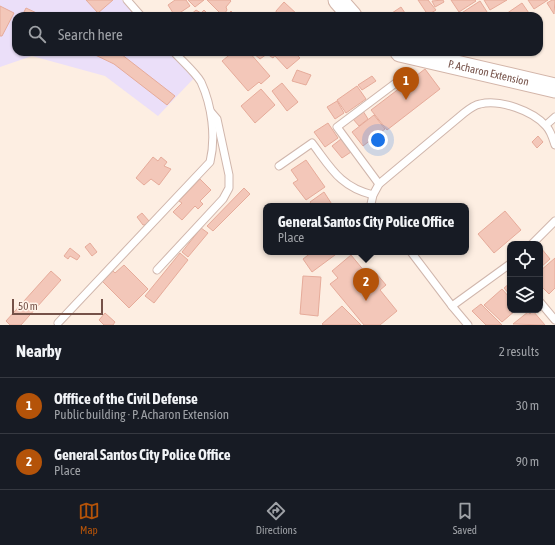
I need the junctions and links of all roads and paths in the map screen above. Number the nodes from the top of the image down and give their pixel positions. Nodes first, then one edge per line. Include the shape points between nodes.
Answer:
1 (127, 0) edge
2 (338, 0) edge
3 (138, 12) edge
4 (348, 12) edge
5 (178, 56) edge
6 (417, 56) edge
7 (396, 82) dead end
8 (555, 88) edge
9 (211, 112) junction
10 (555, 117) edge
11 (546, 126) junction
12 (555, 145) edge
13 (279, 166) dead end
14 (379, 184) junction
15 (373, 194) junction
16 (371, 203) edge
17 (555, 221) edge
18 (535, 241) edge
19 (413, 255) edge
20 (507, 268) edge
21 (157, 270) dead end
22 (452, 306) junction
23 (543, 306) edge
24 (555, 320) edge
25 (58, 323) dead end
26 (468, 325) edge

1 - 3 lane
2 - 4 main road
5 - 9 lane via 200,81
6 - 8 main road, P. Acharon Extension
7 - 14 lane via 337,127
9 - 21 lane via 217,119 229,175 229,188 223,198
9 - 25 lane via 210,162
10 - 11 lane
11 - 12 lane
11 - 14 lane via 526,112 502,103 482,103 473,106
13 - 15 lane via 312,144 342,182 357,191
14 - 15 lane
15 - 16 lane
17 - 18 lane
19 - 22 lane
20 - 22 lane
22 - 26 lane
23 - 24 lane

